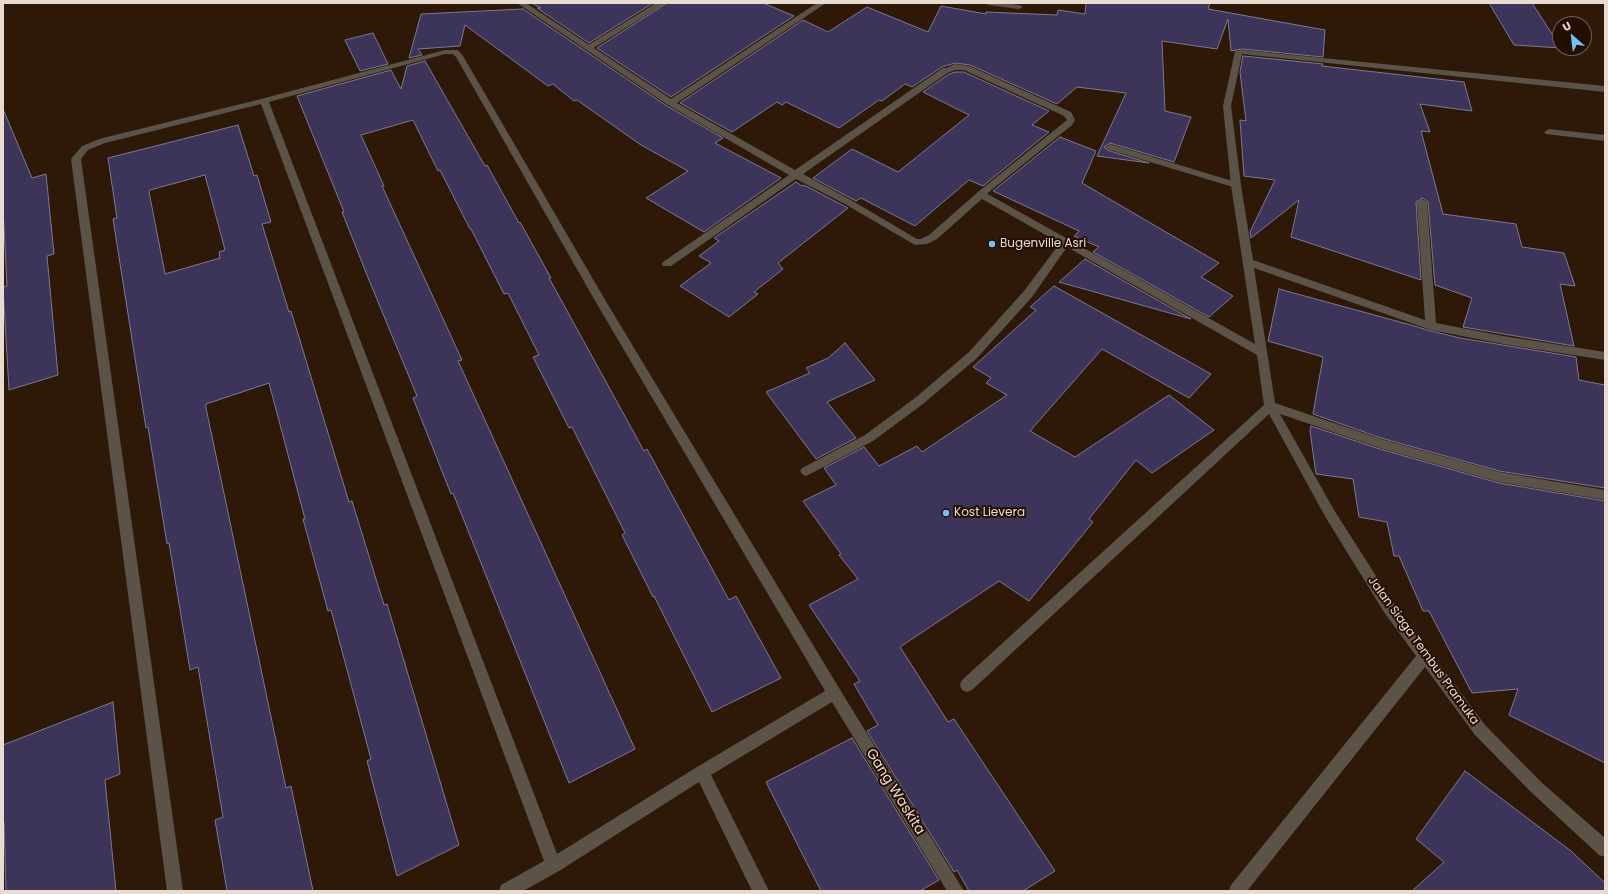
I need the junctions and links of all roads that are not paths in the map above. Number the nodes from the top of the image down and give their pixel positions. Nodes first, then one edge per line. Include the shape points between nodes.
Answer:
1 (521, 3) edge
2 (662, 3) edge
3 (822, 3) edge
4 (988, 3) edge
5 (1019, 7) dead end
6 (589, 47) junction
7 (1605, 89) edge
8 (264, 101) junction
9 (671, 104) junction
10 (1549, 132) dead end
11 (1605, 138) edge
12 (1110, 147) dead end
13 (795, 174) junction
14 (1236, 185) junction
15 (982, 194) junction
16 (1422, 202) dead end
17 (1066, 242) junction
18 (1248, 262) junction
19 (667, 264) dead end
20 (1431, 326) junction
21 (1262, 353) junction
22 (1605, 356) edge
23 (1270, 406) junction
24 (806, 470) dead end
25 (1605, 495) edge
26 (1425, 656) junction
27 (967, 685) dead end
28 (834, 693) junction
29 (702, 772) junction
30 (1605, 849) edge
31 (553, 865) junction
32 (175, 891) edge
33 (507, 891) edge
34 (761, 891) edge
35 (956, 891) edge
36 (1237, 891) edge

1 - 6 street
2 - 6 street
3 - 9 street
4 - 5 street
6 - 9 street
7 - 14 street, Jalan Siaga Tembus Pramuka via 1238,53 1227,106
8 - 28 street, Gang Waskita via 445,52 455,52 459,56
8 - 31 street
8 - 32 street, Gang Waskita via 102,141 85,148 76,159
9 - 13 street
10 - 11 street
12 - 14 street
13 - 15 street via 915,242 923,242 933,237
13 - 15 street via 946,70 966,68 1068,114 1071,120
13 - 19 street
14 - 18 street, Jalan Siaga Tembus Pramuka
15 - 17 street
16 - 20 street
17 - 21 street
17 - 24 street via 1028,294 973,355 919,401 869,438
18 - 20 street
18 - 21 street, Jalan Siaga Tembus Pramuka
20 - 22 street
21 - 23 street, Jalan Siaga Tembus Pramuka
23 - 25 street via 1380,443 1499,476
23 - 26 street, Jalan Siaga Tembus Pramuka via 1330,514 1389,608
23 - 27 street
26 - 30 street, Jalan Siaga Tembus Pramuka via 1480,730 1536,787
26 - 36 street
28 - 29 street
28 - 35 street, Gang Waskita
29 - 31 street
29 - 34 street
31 - 33 street

